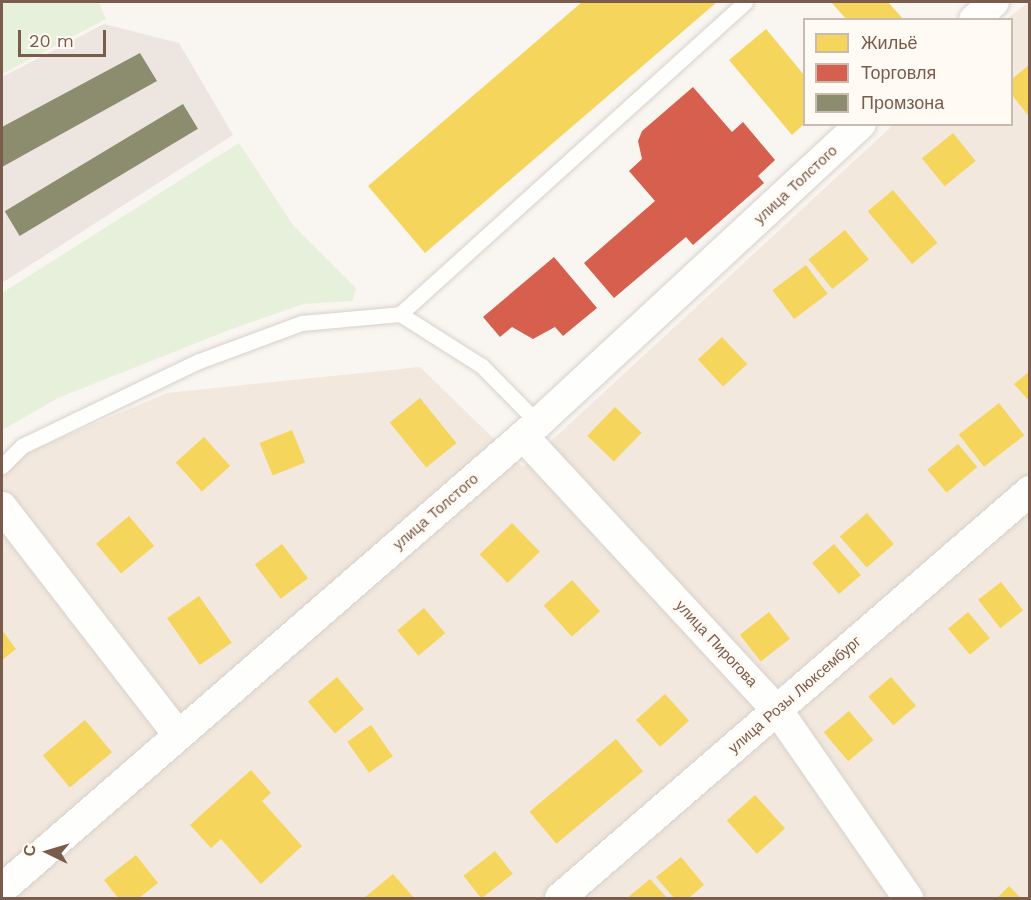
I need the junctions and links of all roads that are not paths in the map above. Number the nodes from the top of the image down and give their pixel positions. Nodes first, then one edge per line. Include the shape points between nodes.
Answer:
1 (745, 2) edge
2 (994, 2) edge
3 (976, 18) edge
4 (859, 126) edge
5 (400, 314) junction
6 (531, 430) junction
7 (2, 466) edge
8 (1029, 491) edge
9 (2, 507) edge
10 (778, 711) junction
11 (178, 735) junction
12 (2, 889) edge
13 (560, 898) edge
14 (908, 898) edge

1 - 5 lane
2 - 3 street
4 - 6 street, улица Толстого
5 - 6 lane via 482,366
5 - 7 lane via 302,323 199,361 22,446
6 - 10 street, улица Пирогова
6 - 11 street, улица Толстого
8 - 10 street, улица Розы Люксембург
9 - 11 street
10 - 13 street, улица Розы Люксембург
10 - 14 street, улица Пирогова
11 - 12 street, улица Толстого

